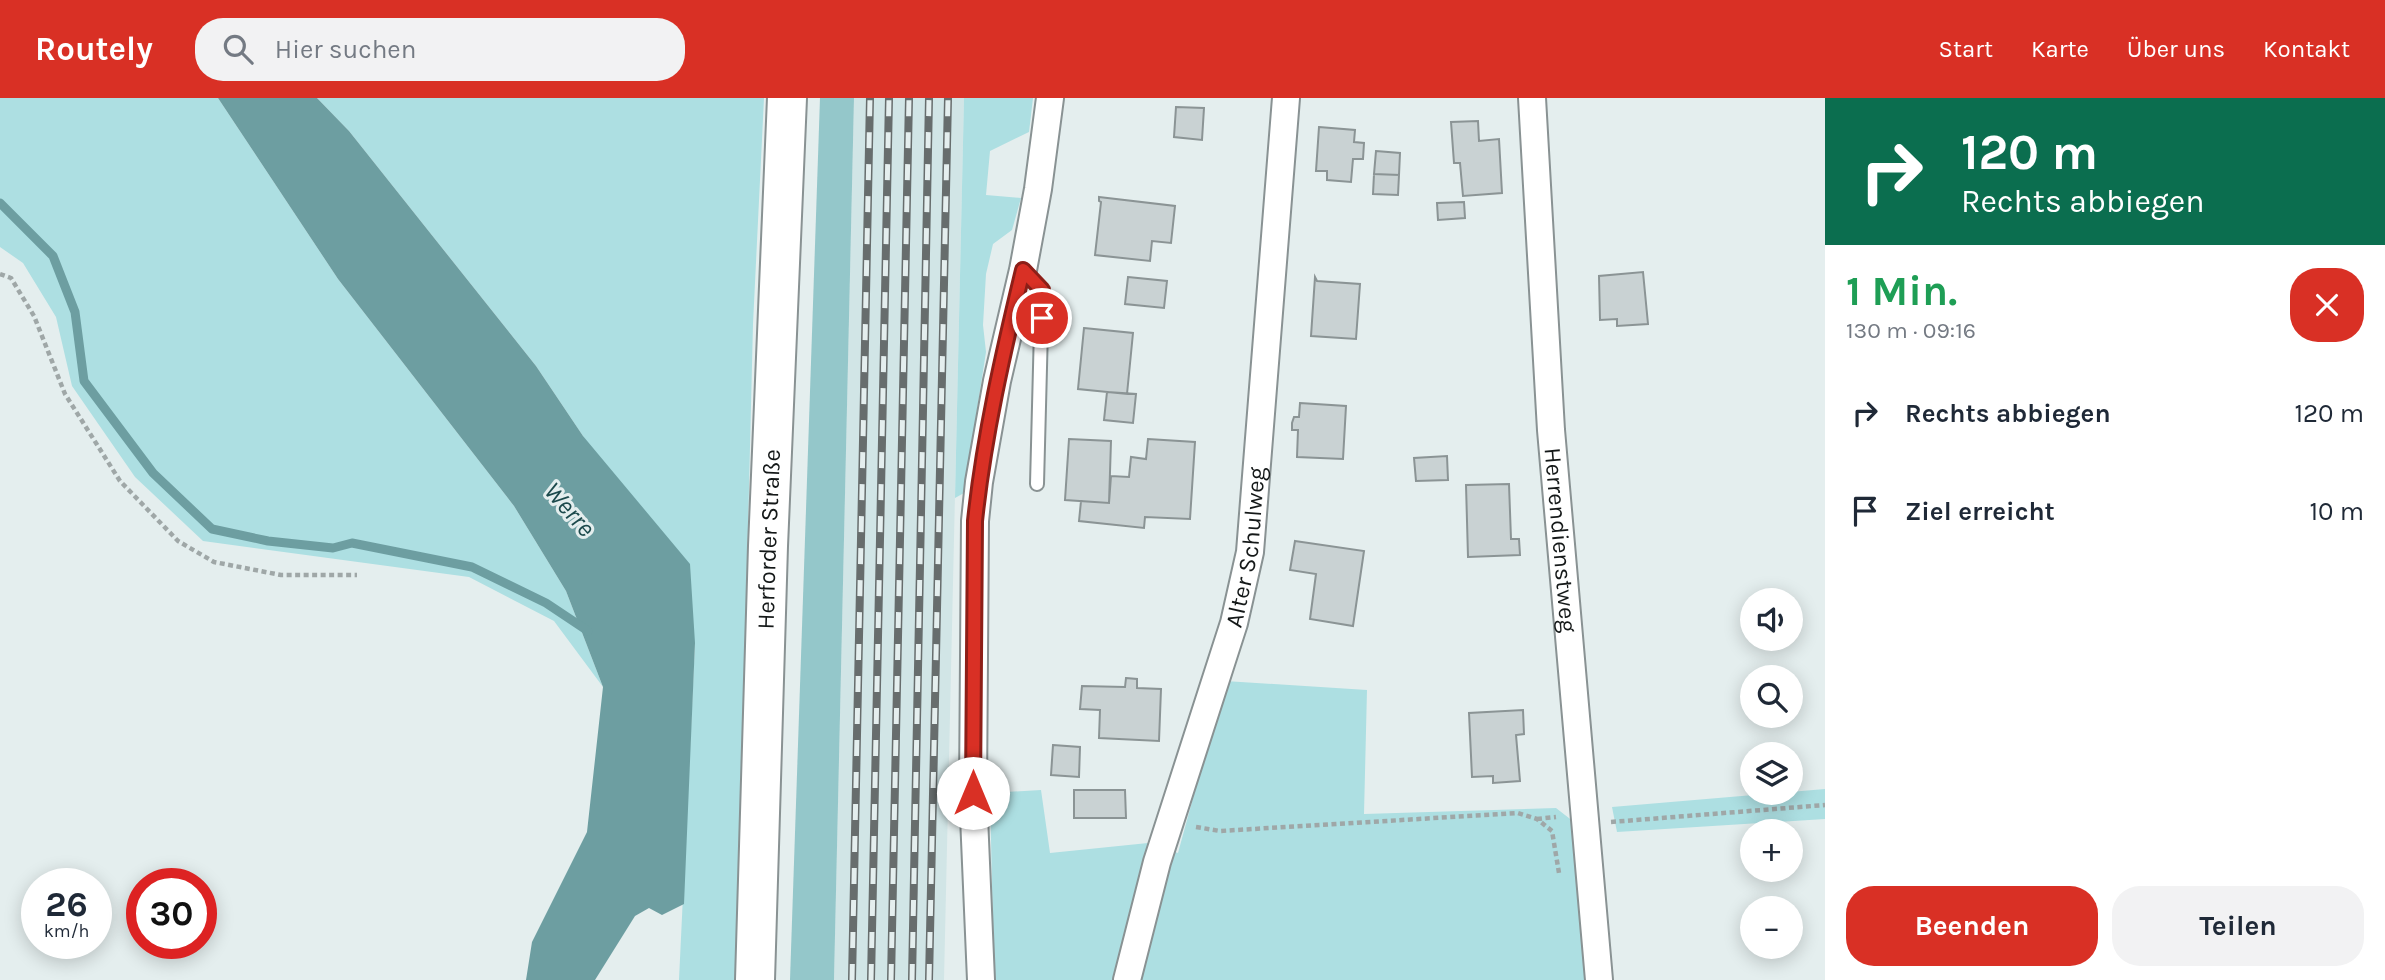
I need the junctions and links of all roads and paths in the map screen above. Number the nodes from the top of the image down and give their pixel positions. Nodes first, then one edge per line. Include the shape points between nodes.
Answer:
1 (787, 98) edge
2 (1050, 98) edge
3 (1286, 98) edge
4 (1532, 98) edge
5 (1023, 270) junction
6 (0, 274) edge
7 (1037, 484) dead end
8 (356, 575) dead end
9 (1825, 805) edge
10 (1170, 824) junction
11 (1586, 824) junction
12 (1561, 884) dead end
13 (755, 980) edge
14 (981, 980) edge
15 (1127, 980) edge
16 (1599, 980) edge

1 - 13 main road, Herforder Straße
2 - 5 street
3 - 10 street, Alter Schulweg via 1250,552 1234,623
4 - 11 street, Herrendienstweg via 1551,430
5 - 7 lane via 1042,290
5 - 14 street via 997,381 975,521 973,793
6 - 8 path via 11,278 28,307 65,394 120,481 178,541 214,562 241,568 281,575
9 - 11 path
10 - 12 path via 1220,831 1518,813 1552,831
10 - 15 street, Alter Schulweg
11 - 16 street, Herrendienstweg

